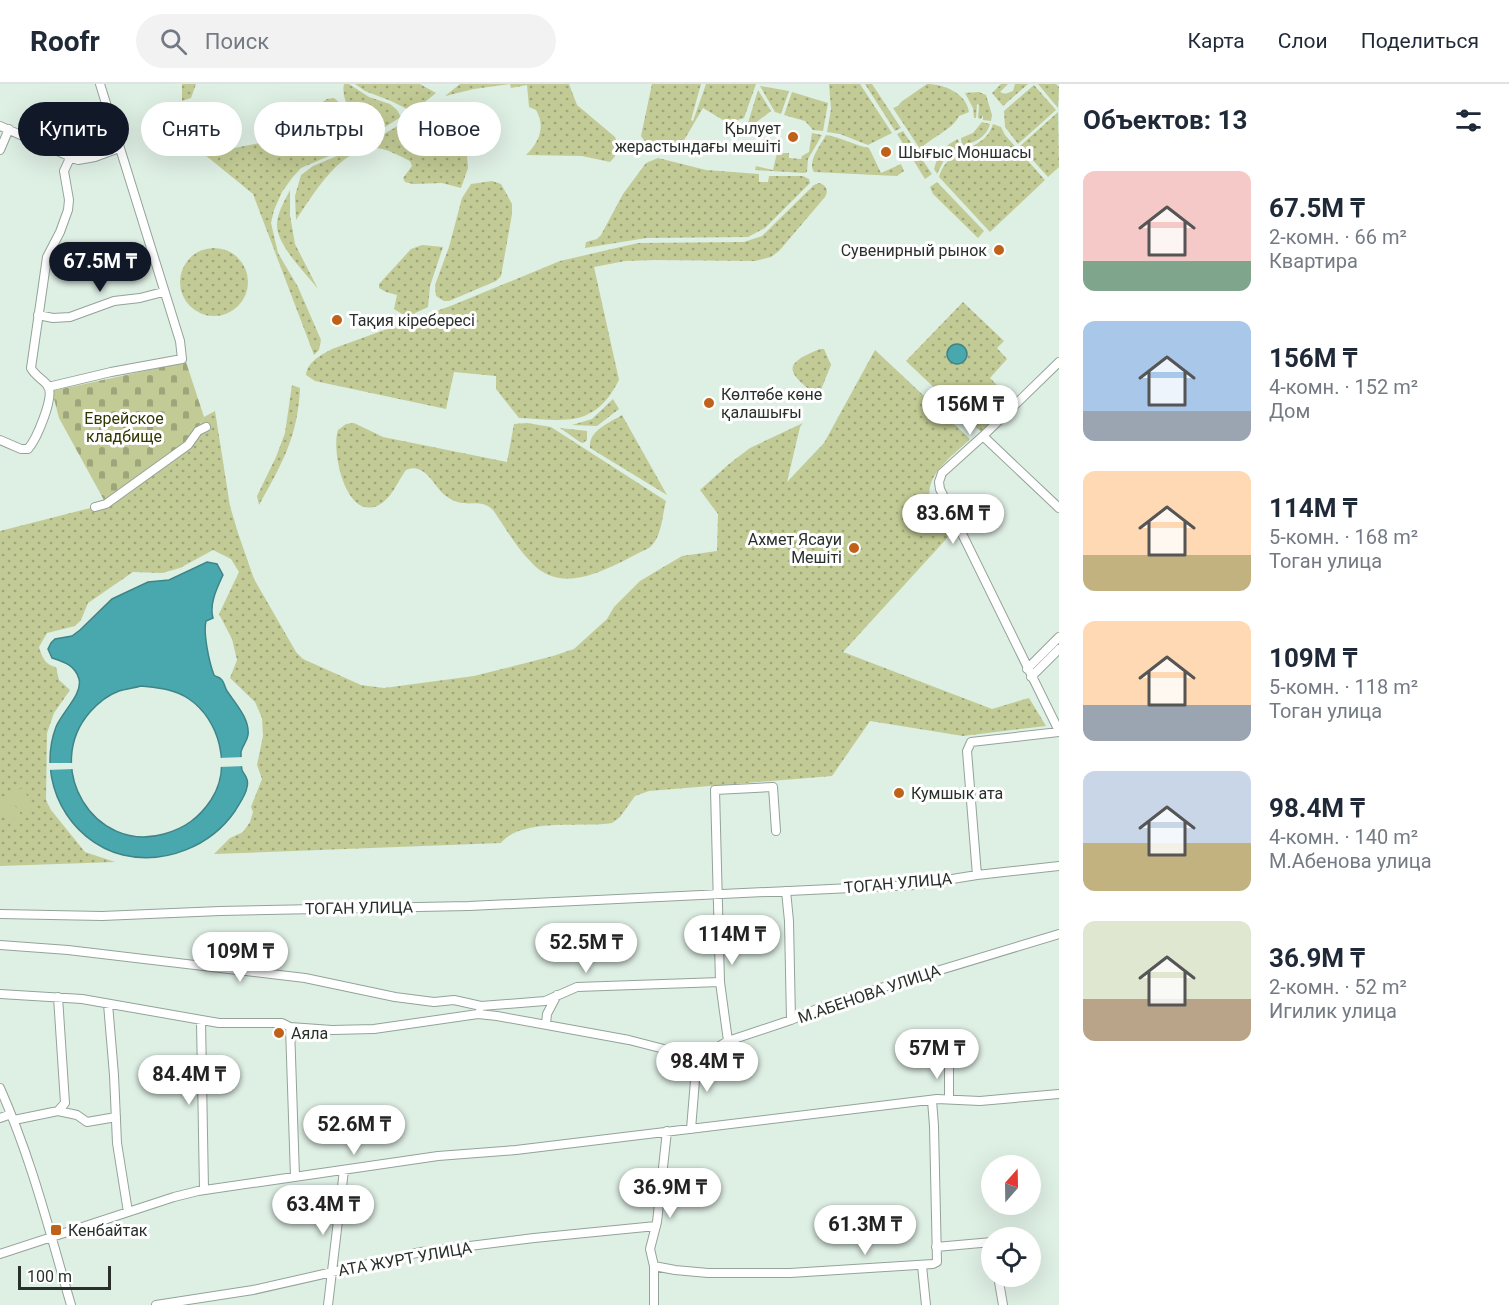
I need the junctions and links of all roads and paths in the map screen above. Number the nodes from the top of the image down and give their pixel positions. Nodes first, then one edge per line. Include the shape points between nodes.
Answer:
1 (100, 84) edge
2 (105, 102) edge
3 (0, 126) edge
4 (9, 129) junction
5 (18, 133) edge
6 (0, 150) edge
7 (71, 156) joint
8 (98, 156) edge
9 (122, 156) edge
10 (164, 292) junction
11 (38, 315) junction
12 (1059, 362) edge
13 (48, 387) junction
14 (206, 427) dead end
15 (983, 436) junction
16 (0, 440) edge
17 (95, 507) dead end
18 (1059, 508) edge
19 (1059, 637) edge
20 (1059, 649) edge
21 (1029, 673) junction
22 (1059, 732) edge
23 (776, 831) dead end
24 (1059, 866) edge
25 (977, 875) junction
26 (786, 891) junction
27 (718, 894) junction
28 (0, 914) edge
29 (1059, 934) edge
30 (0, 945) edge
31 (720, 982) junction
32 (0, 994) edge
33 (557, 994) junction
34 (58, 997) junction
35 (108, 1004) junction
36 (480, 1010) junction
37 (791, 1020) junction
38 (201, 1021) junction
39 (546, 1024) junction
40 (290, 1027) junction
41 (728, 1041) junction
42 (697, 1056) junction
43 (949, 1061) dead end
44 (0, 1088) edge
45 (1059, 1094) edge
46 (950, 1099) junction
47 (932, 1101) junction
48 (58, 1111) junction
49 (13, 1117) junction
50 (116, 1117) junction
51 (0, 1118) edge
52 (691, 1128) junction
53 (667, 1131) junction
54 (344, 1170) junction
55 (295, 1177) junction
56 (204, 1190) junction
57 (128, 1212) junction
58 (656, 1226) junction
59 (52, 1237) junction
60 (981, 1243) edge
61 (936, 1247) junction
62 (0, 1254) edge
63 (654, 1266) junction
64 (922, 1266) junction
65 (332, 1272) junction
66 (1000, 1287) edge
67 (71, 1305) edge
68 (156, 1305) edge
69 (328, 1305) edge
70 (654, 1305) edge
71 (926, 1305) edge
72 (1003, 1305) edge

1 - 2 street
3 - 4 street
4 - 5 street
4 - 6 street
7 - 8 street via 78,160
7 - 11 street via 64,171 68,210 47,257
9 - 10 street
10 - 11 street via 114,301 69,317
10 - 13 street via 182,360
11 - 13 street via 31,368
12 - 15 street
13 - 16 street via 50,394 28,449
14 - 17 street via 188,445 106,504
15 - 18 street
15 - 21 street via 942,473 940,489
19 - 21 street
20 - 21 street
21 - 22 street
22 - 25 street via 971,742 966,750
23 - 27 street via 773,787 715,790
24 - 25 street, ТОГАН УЛИЦА
25 - 26 street, ТОГАН УЛИЦА via 915,885
26 - 27 street, ТОГАН УЛИЦА
26 - 37 street
27 - 28 street, ТОГАН УЛИЦА via 469,906 102,916
27 - 31 street
29 - 37 street, М.АБЕНОВА УЛИЦА via 831,1003
30 - 36 street via 305,978 395,997 434,1002 454,1000
31 - 33 street via 577,987
31 - 41 street
32 - 34 street
33 - 36 street via 545,1001
33 - 39 street
34 - 35 street
34 - 48 street via 64,1103
35 - 38 street
35 - 50 street
36 - 39 street
36 - 40 street via 374,1029
37 - 41 street, М.АБЕНОВА УЛИЦА
38 - 40 street via 282,1023
38 - 56 street
39 - 42 street via 660,1048 689,1058
40 - 55 street
41 - 42 street, М.АБЕНОВА УЛИЦА
42 - 52 street
43 - 46 street
44 - 49 street
45 - 46 street via 980,1101
46 - 47 street
47 - 52 street
47 - 61 street
48 - 49 street
48 - 50 street via 87,1122
49 - 51 street
49 - 59 street
50 - 57 street
52 - 53 street
53 - 54 street
53 - 58 street
54 - 55 street
54 - 65 street
55 - 56 street
56 - 57 street
57 - 59 street
58 - 63 street via 650,1250
58 - 65 street, АТА ЖУРТ УЛИЦА via 421,1252
59 - 62 street
59 - 67 street
60 - 61 street
61 - 64 street via 936,1262
63 - 64 street via 708,1273 790,1273
63 - 70 street
64 - 71 street
65 - 68 street, АТА ЖУРТ УЛИЦА via 253,1290
65 - 69 street
66 - 72 street

